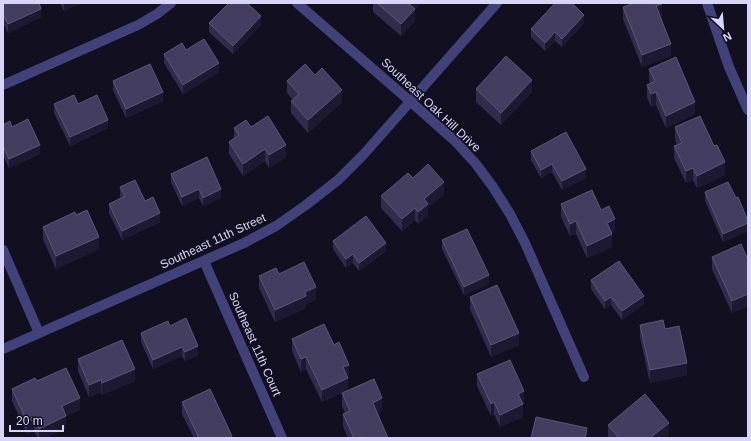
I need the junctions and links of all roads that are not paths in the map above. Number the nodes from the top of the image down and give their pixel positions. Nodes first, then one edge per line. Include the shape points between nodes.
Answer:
1 (171, 3) edge
2 (297, 3) edge
3 (497, 3) edge
4 (707, 3) edge
5 (3, 85) edge
6 (411, 102) junction
7 (748, 110) edge
8 (3, 250) edge
9 (204, 261) junction
10 (39, 333) junction
11 (3, 348) edge
12 (584, 377) dead end
13 (282, 438) edge

1 - 5 street via 138,25
2 - 6 street, Southeast Oak Hill Drive
3 - 6 street, Southeast 11th Street
4 - 7 street via 729,67
6 - 9 street, Southeast 11th Street via 343,175 306,205 270,229
6 - 12 street, Southeast Oak Hill Drive via 476,164 510,214
8 - 10 street
9 - 10 street, Southeast 11th Street
9 - 13 street, Southeast 11th Court
10 - 11 street, Southeast 11th Street

